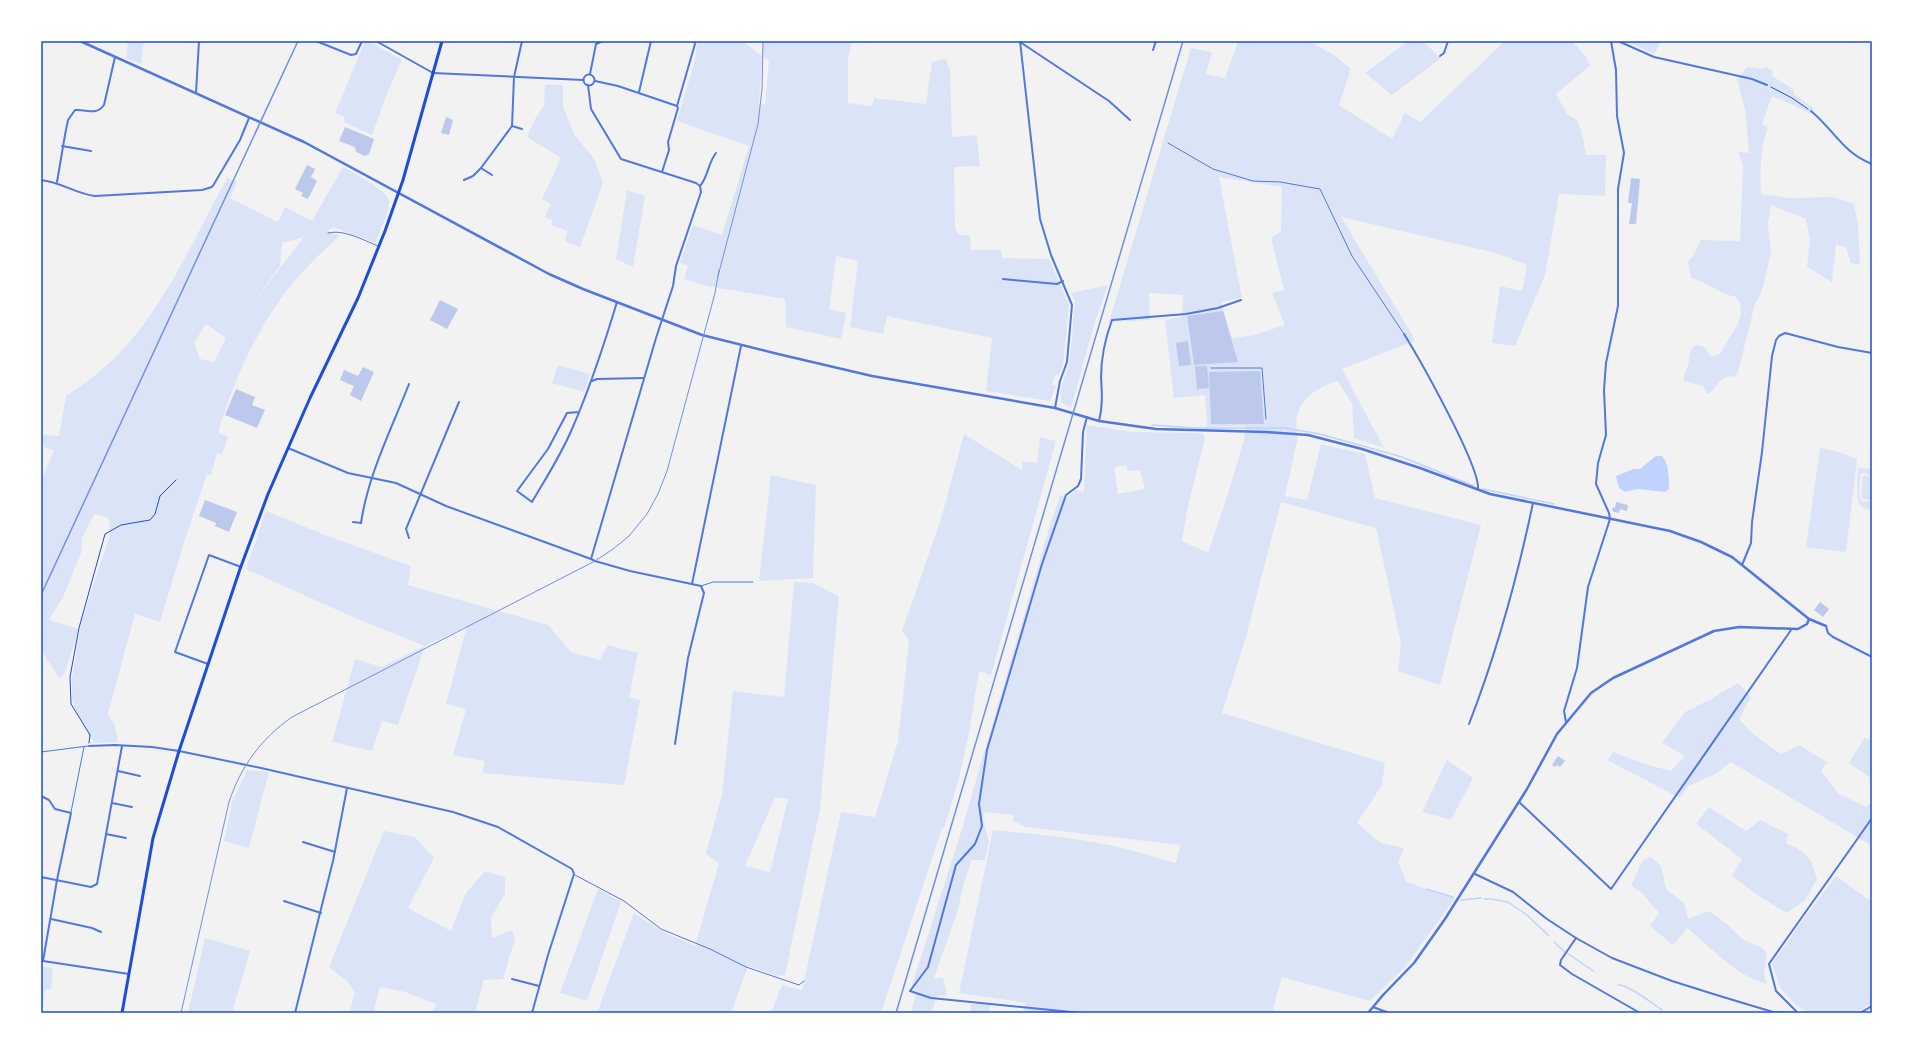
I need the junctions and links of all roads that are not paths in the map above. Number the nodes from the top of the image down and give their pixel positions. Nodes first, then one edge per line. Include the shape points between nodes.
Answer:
1 (80, 41) edge
2 (199, 41) edge
3 (316, 41) edge
4 (362, 41) edge
5 (376, 41) edge
6 (442, 41) edge
7 (522, 41) edge
8 (603, 41) edge
9 (651, 41) edge
10 (694, 41) edge
11 (1020, 41) edge
12 (1156, 41) edge
13 (1448, 41) edge
14 (1611, 41) edge
15 (1618, 41) edge
16 (1153, 50) dead end
17 (1440, 56) dead end
18 (115, 57) junction
19 (433, 73) junction
20 (590, 74) junction
21 (514, 76) junction
22 (583, 80) junction
23 (595, 81) junction
24 (588, 85) junction
25 (1767, 85) road end
26 (638, 93) junction
27 (196, 94) junction
28 (677, 106) junction
29 (1811, 111) road end
30 (249, 118) junction
31 (1130, 120) dead end
32 (512, 126) junction
33 (522, 129) dead end
34 (1168, 143) dead end
35 (62, 146) junction
36 (91, 151) dead end
37 (716, 154) dead end
38 (1872, 164) edge
39 (481, 168) junction
40 (662, 172) junction
41 (492, 175) dead end
42 (41, 180) edge
43 (464, 180) dead end
44 (57, 182) junction
45 (700, 186) junction
46 (399, 192) junction
47 (328, 233) dead end
48 (379, 247) junction
49 (1003, 279) dead end
50 (1063, 281) junction
51 (1241, 300) dead end
52 (617, 302) junction
53 (663, 319) junction
54 (1404, 334) joint
55 (741, 346) junction
56 (1872, 353) edge
57 (1211, 368) dead end
58 (644, 378) junction
59 (592, 381) junction
60 (409, 384) dead end
61 (459, 402) dead end
62 (1055, 408) junction
63 (579, 412) junction
64 (1087, 418) junction
65 (1266, 420) dead end
66 (1099, 421) junction
67 (288, 448) junction
68 (371, 477) junction
69 (1478, 490) junction
70 (420, 495) junction
71 (1533, 503) junction
72 (1610, 519) junction
73 (353, 522) dead end
74 (409, 538) dead end
75 (591, 559) junction
76 (1742, 564) junction
77 (241, 567) junction
78 (753, 582) dead end
79 (692, 584) junction
80 (701, 586) junction
81 (1809, 619) junction
82 (1826, 626) joint
83 (1791, 630) junction
84 (1872, 657) edge
85 (208, 664) junction
86 (1566, 722) junction
87 (1469, 724) dead end
88 (675, 744) dead end
89 (89, 746) joint
90 (122, 746) junction
91 (84, 747) junction
92 (41, 752) edge
93 (179, 752) junction
94 (118, 771) junction
95 (140, 776) dead end
96 (347, 788) junction
97 (41, 796) edge
98 (1519, 802) junction
99 (112, 803) junction
100 (132, 807) dead end
101 (71, 813) junction
102 (1872, 818) edge
103 (106, 834) junction
104 (126, 838) dead end
105 (303, 842) dead end
106 (335, 852) junction
107 (574, 874) junction
108 (1475, 874) junction
109 (41, 877) edge
110 (57, 880) junction
111 (284, 901) dead end
112 (321, 913) junction
113 (51, 919) junction
114 (102, 932) dead end
115 (1576, 938) junction
116 (130, 974) junction
117 (512, 979) dead end
118 (804, 981) dead end
119 (539, 986) junction
120 (1872, 1006) edge
121 (1373, 1007) junction
122 (1798, 1012) edge
123 (122, 1013) edge
124 (295, 1013) edge
125 (532, 1013) edge
126 (1081, 1013) edge
127 (1249, 1013) edge
128 (1266, 1013) edge
129 (1368, 1013) edge
130 (1389, 1013) edge
131 (1640, 1013) edge
132 (1860, 1013) edge

1 - 18 street
2 - 27 street
3 - 4 street via 351,55 356,54
5 - 19 street
6 - 19 main road
7 - 21 street
8 - 20 street via 596,44
9 - 26 street
10 - 28 street
11 - 31 street via 1109,102
11 - 50 street via 1040,219 1051,255
12 - 16 street
13 - 17 street via 1444,53
14 - 72 street via 1616,70 1617,116 1624,154 1618,189 1618,306 1606,363 1606,435 1598,463 1596,484
15 - 25 street via 1654,57
18 - 27 street
18 - 35 street via 104,105 98,111 75,110 71,114
19 - 21 street
19 - 46 main road
20 - 22 street via 585,75
20 - 23 street via 594,76
21 - 22 street
21 - 32 street
22 - 24 street
23 - 24 street
23 - 26 street
24 - 40 street via 591,109 617,155 625,161
26 - 28 street
27 - 30 street
28 - 40 street
29 - 38 street via 1827,125 1848,151
30 - 44 street via 240,140 214,184 207,189 95,196 86,195
30 - 46 street via 304,142
32 - 33 street
32 - 39 street
34 - 54 lane via 1213,169 1254,181 1320,189 1352,256
35 - 36 street
35 - 44 street
37 - 45 street
39 - 41 street
39 - 43 street
40 - 45 street
42 - 44 street
45 - 53 street via 701,192 676,266 675,281
46 - 48 main road
46 - 52 street via 533,266
47 - 48 lane via 345,233
48 - 67 main road
49 - 50 street via 1057,284
50 - 62 street via 1072,305 1067,362
51 - 66 street via 1218,308 1186,314 1112,320 1104,349 1101,378 1103,403
52 - 53 street
52 - 59 street
53 - 55 street via 702,335
53 - 58 street
54 - 69 street via 1466,453 1476,476
55 - 62 street via 872,376
55 - 79 street
56 - 76 street via 1785,334 1776,340 1772,356 1751,543
57 - 65 lane via 1262,368
58 - 59 street
58 - 75 street
59 - 63 street
60 - 68 street
61 - 70 street
62 - 64 street
63 - 63 street via 556,463 532,502 517,491 548,449 568,413
64 - 66 street
64 - 126 street via 1083,432 1081,479 1078,486 1066,495 1040,572 987,750 979,804 982,826 975,844 956,865 928,967 910,991 931,998
66 - 69 street via 1156,429 1297,433 1362,449
67 - 68 street via 332,467
67 - 77 main road
68 - 70 street via 396,483
68 - 73 street via 361,523
69 - 71 street
70 - 74 street via 406,529
70 - 75 street
71 - 72 street
71 - 87 street via 1506,617
72 - 76 street via 1679,534 1721,551
72 - 86 street via 1588,587 1577,668 1564,711
75 - 79 street via 630,571
76 - 81 street
77 - 85 main road
77 - 85 street via 209,555 175,652
78 - 80 lane via 712,582
79 - 80 street
80 - 88 street via 704,593 688,658
81 - 82 street
81 - 83 street via 1803,627
82 - 84 street via 1828,633 1833,637
83 - 86 street via 1739,627 1707,633 1599,687
83 - 98 street via 1611,889
85 - 93 main road
86 - 98 street
89 - 90 street
89 - 91 lane
90 - 93 street via 152,747
90 - 94 street
91 - 92 lane
91 - 101 lane
93 - 96 street
93 - 116 main road via 153,838
94 - 95 street
94 - 99 street
96 - 106 street
96 - 107 street via 475,818 498,827 546,854 572,869
97 - 101 street via 49,800 55,809
98 - 108 street
99 - 100 street
99 - 103 street
101 - 110 street
102 - 122 street via 1769,964 1776,992
103 - 104 street
103 - 110 street via 97,884 91,887
105 - 106 street
106 - 112 street
107 - 118 lane via 624,901 661,929 762,974 799,984
107 - 119 street
108 - 115 street via 1513,892
108 - 121 street via 1414,963
109 - 110 street
110 - 113 street
111 - 112 street
112 - 124 street
113 - 114 street
113 - 116 street via 43,962
115 - 122 street via 1612,958 1672,981 1773,1012
115 - 131 street via 1560,965
116 - 123 main road
117 - 119 street
119 - 125 street
120 - 132 street
121 - 129 street
121 - 130 street
127 - 128 street

